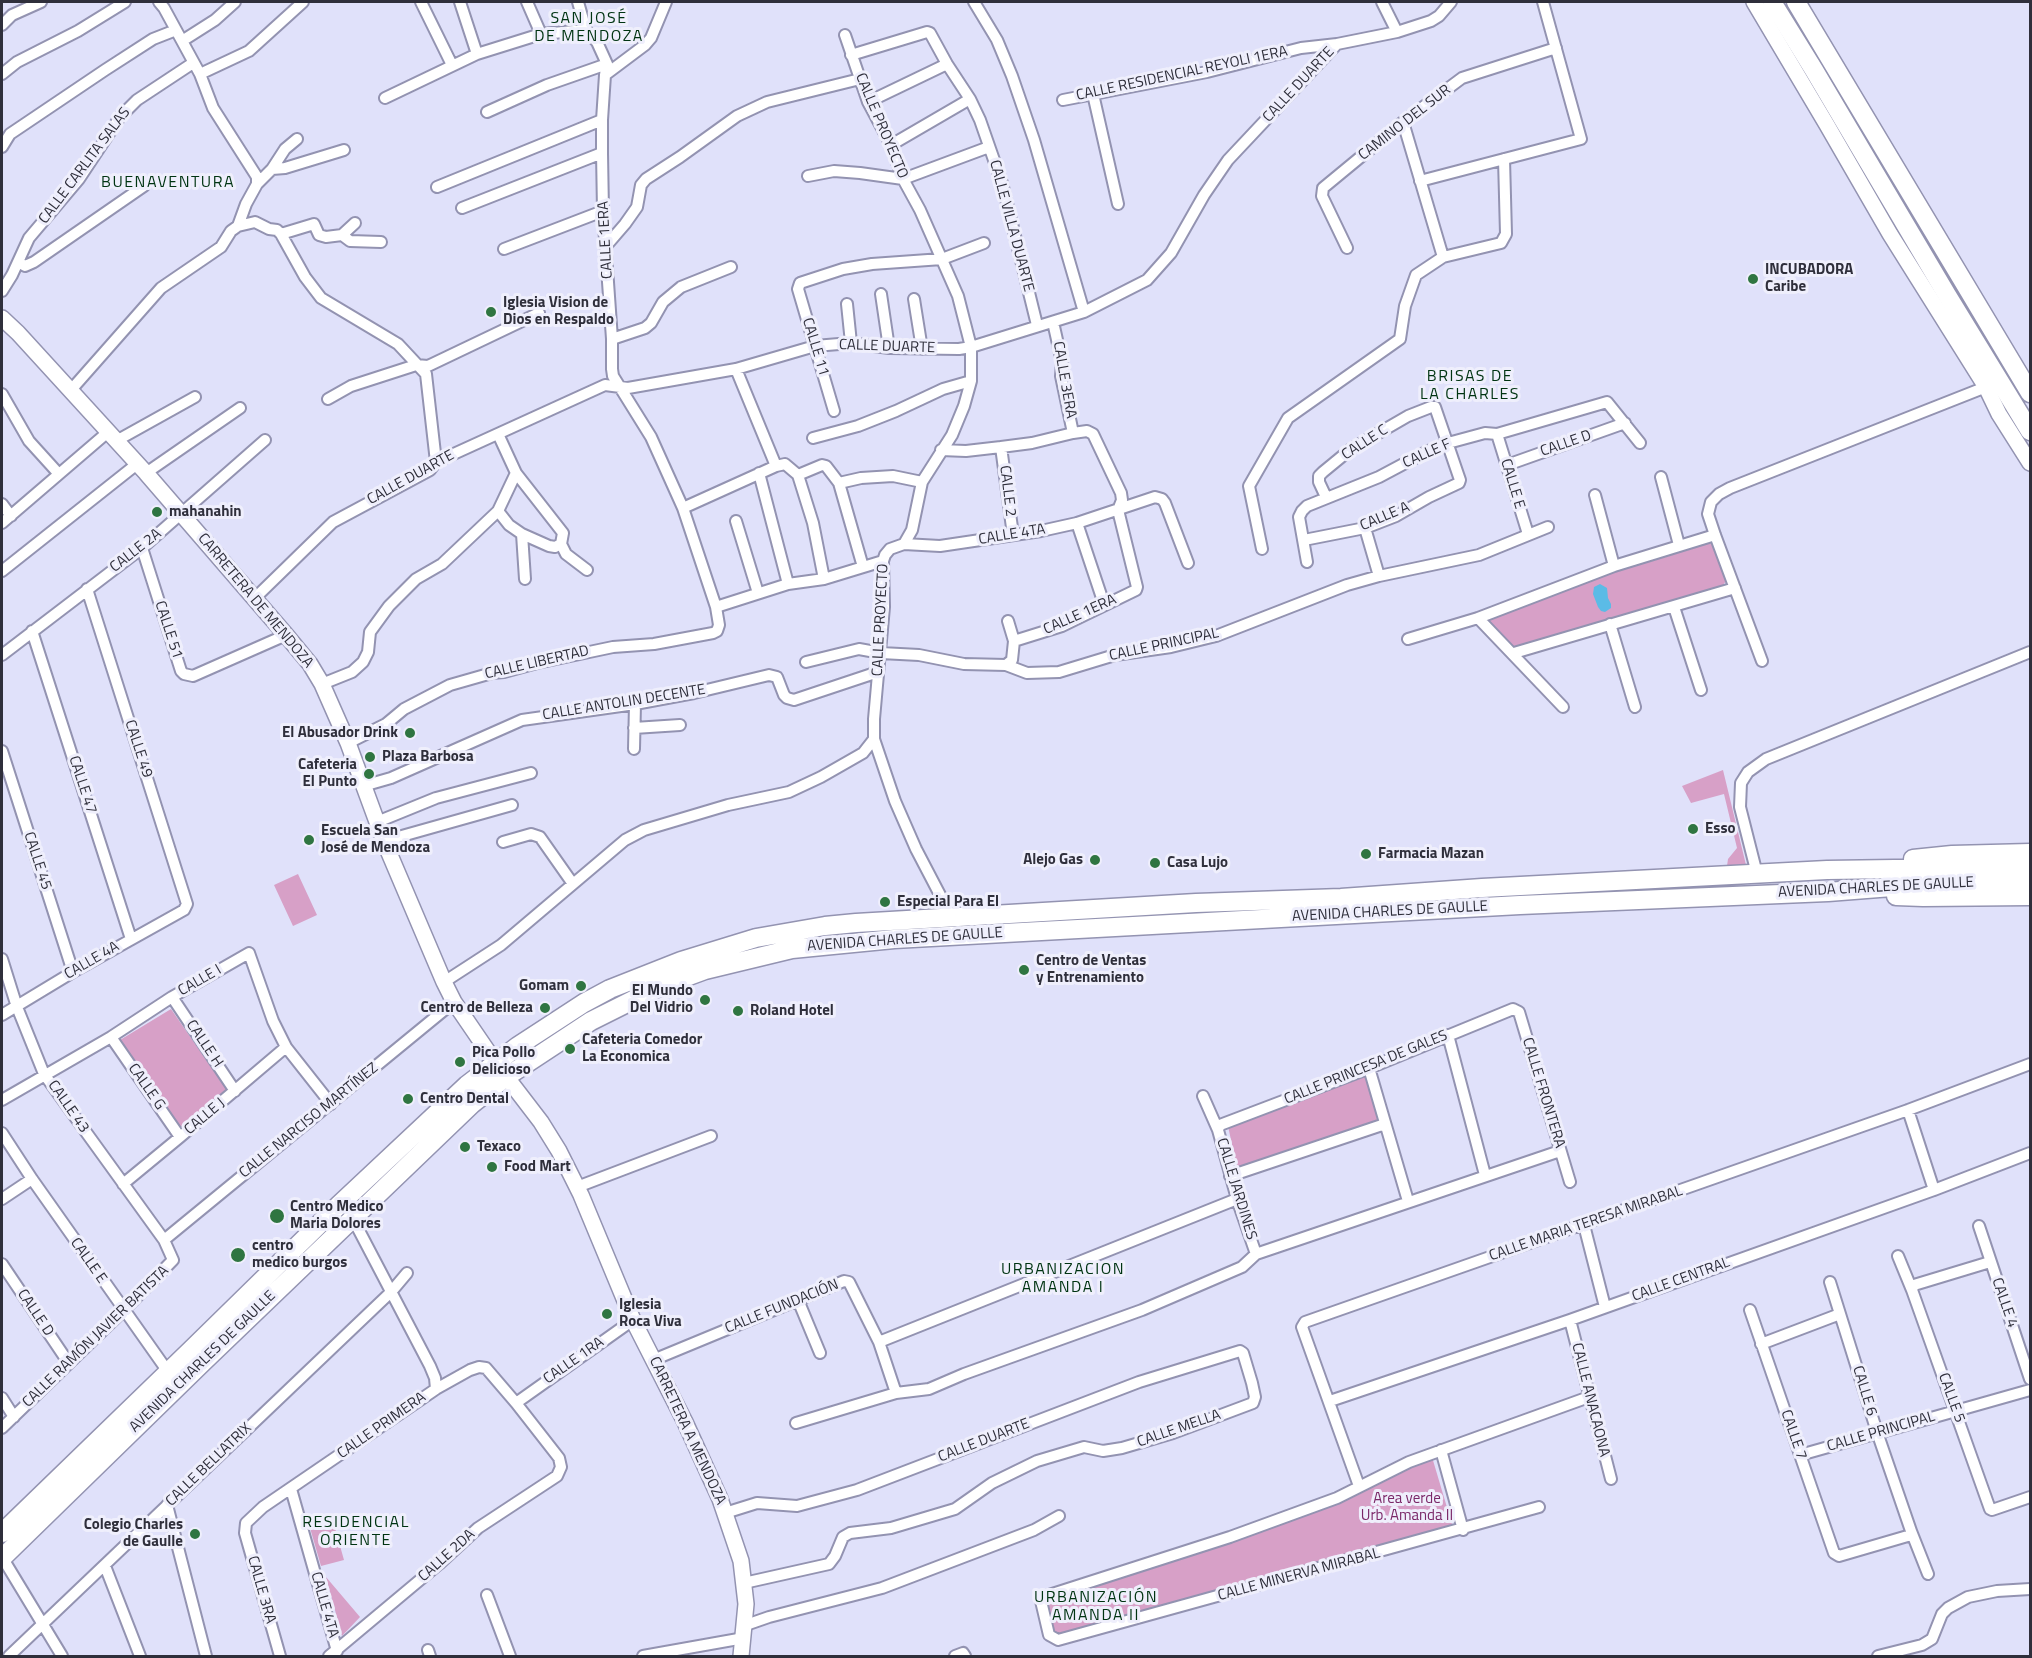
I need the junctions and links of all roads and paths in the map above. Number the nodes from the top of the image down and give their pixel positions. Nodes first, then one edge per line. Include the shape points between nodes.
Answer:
1 (41, 2) edge
2 (125, 2) edge
3 (235, 2) edge
4 (303, 2) edge
5 (421, 2) edge
6 (460, 2) edge
7 (527, 2) edge
8 (578, 2) edge
9 (666, 2) edge
10 (974, 2) edge
11 (1382, 2) edge
12 (1451, 2) edge
13 (1543, 2) edge
14 (1754, 2) edge
15 (1772, 2) edge
16 (1796, 2) edge
17 (164, 4) edge
18 (2, 25) edge
19 (176, 30) junction
20 (586, 30) junction
21 (1397, 32) junction
22 (541, 34) junction
23 (845, 35) dead end
24 (182, 41) junction
25 (1337, 44) junction
26 (1556, 48) junction
27 (477, 54) junction
28 (851, 55) junction
29 (193, 63) junction
30 (947, 64) junction
31 (452, 65) junction
32 (606, 69) junction
33 (2, 74) edge
34 (200, 74) junction
35 (860, 79) junction
36 (1093, 94) junction
37 (385, 98) dead end
38 (970, 99) junction
39 (1063, 100) dead end
40 (868, 102) junction
41 (488, 112) dead end
42 (602, 120) junction
43 (1403, 122) junction
44 (297, 138) dead end
45 (891, 145) junction
46 (2, 147) edge
47 (989, 147) junction
48 (344, 150) dead end
49 (602, 153) junction
50 (1504, 159) junction
51 (272, 169) junction
52 (808, 176) dead end
53 (903, 180) junction
54 (1420, 181) junction
55 (257, 184) junction
56 (144, 186) dead end
57 (436, 187) dead end
58 (1118, 204) dead end
59 (462, 208) dead end
60 (603, 211) junction
61 (356, 223) dead end
62 (238, 226) junction
63 (281, 234) junction
64 (342, 235) junction
65 (381, 242) dead end
66 (984, 243) dead end
67 (606, 246) junction
68 (504, 249) dead end
69 (1347, 249) dead end
70 (1443, 257) junction
71 (942, 259) junction
72 (18, 262) junction
73 (730, 267) dead end
74 (2, 291) edge
75 (881, 294) dead end
76 (914, 299) dead end
77 (847, 304) dead end
78 (1084, 312) junction
79 (539, 313) dead end
80 (2, 318) edge
81 (1053, 322) junction
82 (1037, 325) junction
83 (612, 339) junction
84 (851, 342) junction
85 (815, 346) junction
86 (971, 347) junction
87 (889, 348) junction
88 (922, 349) junction
89 (416, 365) junction
90 (736, 369) junction
91 (970, 381) junction
92 (1993, 385) junction
93 (621, 386) junction
94 (70, 390) junction
95 (2031, 393) edge
96 (2, 394) edge
97 (195, 397) dead end
98 (328, 399) dead end
99 (240, 408) dead end
100 (834, 411) dead end
101 (1625, 423) junction
102 (2031, 431) edge
103 (1073, 433) junction
104 (498, 434) junction
105 (1497, 434) junction
106 (112, 437) junction
107 (813, 438) dead end
108 (265, 440) dead end
109 (1448, 443) junction
110 (1640, 443) dead end
111 (1001, 447) junction
112 (941, 450) junction
113 (436, 462) junction
114 (2031, 463) edge
115 (1507, 465) junction
116 (776, 466) junction
117 (142, 469) junction
118 (58, 473) junction
119 (516, 473) junction
120 (759, 473) junction
121 (798, 476) junction
122 (1661, 477) dead end
123 (922, 482) junction
124 (839, 483) junction
125 (1594, 495) dead end
126 (1326, 497) junction
127 (2, 504) edge
128 (683, 508) junction
129 (1118, 510) junction
130 (498, 511) junction
131 (181, 514) junction
132 (11, 516) junction
133 (736, 521) dead end
134 (1077, 522) junction
135 (2, 523) edge
136 (1548, 527) dead end
137 (1365, 528) junction
138 (522, 534) junction
139 (1528, 534) junction
140 (1013, 535) junction
141 (1715, 535) junction
142 (1304, 540) junction
143 (561, 544) junction
144 (904, 544) junction
145 (1679, 545) junction
146 (142, 548) junction
147 (1262, 549) dead end
148 (883, 561) junction
149 (1307, 562) dead end
150 (1188, 563) dead end
151 (1614, 566) junction
152 (863, 567) junction
153 (587, 570) dead end
154 (2, 571) edge
155 (1378, 576) junction
156 (525, 579) dead end
157 (824, 579) junction
158 (788, 584) junction
159 (1735, 588) junction
160 (87, 589) junction
161 (1136, 590) joint
162 (759, 593) junction
163 (255, 598) junction
164 (1104, 604) junction
165 (716, 607) junction
166 (1674, 607) junction
167 (1478, 618) junction
168 (1008, 621) dead end
169 (1610, 624) junction
170 (32, 631) junction
171 (286, 635) junction
172 (1408, 639) dead end
173 (1014, 641) junction
174 (2031, 652) edge
175 (881, 653) junction
176 (1514, 653) junction
177 (2, 656) edge
178 (1762, 661) dead end
179 (806, 662) dead end
180 (1006, 665) junction
181 (878, 672) junction
182 (322, 684) junction
183 (1701, 690) dead end
184 (635, 704) junction
185 (1635, 706) dead end
186 (1563, 707) dead end
187 (680, 725) dead end
188 (634, 728) junction
189 (874, 739) junction
190 (348, 743) junction
191 (634, 748) dead end
192 (2, 751) edge
193 (531, 773) dead end
194 (363, 786) junction
195 (512, 805) dead end
196 (377, 822) junction
197 (384, 841) junction
198 (503, 843) dead end
199 (2031, 853) edge
200 (2031, 867) edge
201 (1827, 870) junction
202 (1758, 874) junction
203 (1943, 876) junction
204 (2031, 880) edge
205 (573, 884) junction
206 (1828, 892) junction
207 (2031, 896) edge
208 (1095, 909) junction
209 (184, 910) joint
210 (951, 916) junction
211 (917, 929) junction
212 (1098, 929) junction
213 (131, 939) junction
214 (2, 959) edge
215 (73, 972) junction
216 (444, 982) junction
217 (172, 997) junction
218 (454, 1002) junction
219 (16, 1006) junction
220 (1513, 1009) joint
221 (2, 1015) edge
222 (1448, 1035) junction
223 (111, 1037) junction
224 (286, 1047) junction
225 (495, 1062) junction
226 (2031, 1064) edge
227 (1369, 1068) junction
228 (44, 1074) junction
229 (506, 1077) junction
230 (235, 1091) junction
231 (1203, 1096) dead end
232 (2, 1100) edge
233 (330, 1104) junction
234 (1908, 1110) junction
235 (1385, 1124) junction
236 (1219, 1127) junction
237 (2, 1133) edge
238 (180, 1137) junction
239 (711, 1137) dead end
240 (1560, 1151) junction
241 (2031, 1153) edge
242 (1485, 1175) junction
243 (1230, 1176) junction
244 (32, 1179) junction
245 (1570, 1182) dead end
246 (123, 1184) junction
247 (577, 1187) junction
248 (1934, 1190) junction
249 (2, 1199) edge
250 (1237, 1199) junction
251 (1408, 1201) junction
252 (353, 1219) junction
253 (1584, 1225) junction
254 (1979, 1226) dead end
255 (164, 1240) junction
256 (1256, 1254) junction
257 (1898, 1256) dead end
258 (1990, 1262) junction
259 (2, 1264) edge
260 (407, 1273) dead end
261 (1830, 1282) dead end
262 (1913, 1288) junction
263 (391, 1292) junction
264 (798, 1300) junction
265 (1605, 1307) junction
266 (1750, 1310) dead end
267 (123, 1311) junction
268 (1840, 1314) junction
269 (633, 1320) junction
270 (1570, 1320) junction
271 (879, 1342) junction
272 (1761, 1344) junction
273 (820, 1353) dead end
274 (197, 1356) junction
275 (653, 1360) junction
276 (68, 1362) junction
277 (173, 1379) junction
278 (2031, 1379) edge
279 (436, 1389) junction
280 (2031, 1390) edge
281 (896, 1393) junction
282 (1589, 1397) junction
283 (2, 1398) edge
284 (1330, 1401) junction
285 (516, 1403) junction
286 (1253, 1403) joint
287 (1956, 1412) junction
288 (14, 1417) junction
289 (796, 1423) dead end
290 (2, 1428) edge
291 (1877, 1432) junction
292 (1441, 1450) junction
293 (1800, 1455) junction
294 (1611, 1479) dead end
295 (1359, 1486) junction
296 (291, 1489) junction
297 (2031, 1497) edge
298 (167, 1505) junction
299 (1539, 1508) dead end
300 (725, 1513) junction
301 (1059, 1516) dead end
302 (246, 1522) joint
303 (1462, 1530) junction
304 (2, 1533) edge
305 (1911, 1533) junction
306 (2, 1558) edge
307 (105, 1566) junction
308 (1928, 1574) dead end
309 (744, 1583) junction
310 (2031, 1589) edge
311 (486, 1595) dead end
312 (42, 1625) junction
313 (745, 1631) junction
314 (333, 1654) edge
315 (9, 1656) edge
316 (62, 1656) edge
317 (140, 1656) edge
318 (206, 1656) edge
319 (280, 1656) edge
320 (510, 1656) edge
321 (643, 1656) edge
322 (741, 1656) edge
323 (1878, 1656) edge

1 - 18 street via 12,15
2 - 33 street
3 - 24 street
4 - 34 street via 249,51
5 - 31 street
6 - 27 street
7 - 22 street
8 - 20 street
9 - 32 street via 645,45
10 - 78 street via 997,40 1019,97
11 - 21 street
12 - 21 street, CALLE DUARTE via 1439,16
13 - 26 street
14 - 92 street via 1890,234
15 - 92 main road
16 - 95 main road
17 - 19 street
19 - 24 street
19 - 46 street via 153,39 105,70 10,134
20 - 22 street
20 - 32 street via 597,42
21 - 25 street, CALLE DUARTE
22 - 27 street
23 - 28 street, CALLE PROYECTO
24 - 29 street
25 - 36 street, CALLE RESIDENCIAL REYOLI 1ERA via 1301,48 1207,72
25 - 78 street, CALLE DUARTE via 1228,160 1171,253 1147,280
26 - 43 street, CAMINO DEL SUR via 1462,78
26 - 50 street via 1581,139
27 - 31 street
28 - 30 street, CALLE VILLA DUARTE via 927,32
28 - 35 street, CALLE PROYECTO
29 - 34 street
29 - 72 street, CALLE CARLITA SALAS via 137,100 120,117 79,179 29,238
30 - 38 street, CALLE VILLA DUARTE
30 - 40 street
31 - 37 street
32 - 41 street via 547,85
32 - 42 street, CALLE 1ERA
34 - 55 street via 213,108 257,177
35 - 40 street, CALLE PROYECTO
35 - 67 street via 742,112 646,178 637,207
36 - 39 street, CALLE RESIDENCIAL REYOLI 1ERA
36 - 58 street
38 - 45 street
38 - 47 street, CALLE VILLA DUARTE
40 - 45 street, CALLE PROYECTO
42 - 49 street, CALLE 1ERA
42 - 57 street
43 - 54 street
43 - 69 street, CAMINO DEL SUR via 1321,192
44 - 51 street
45 - 53 street, CALLE PROYECTO
47 - 53 street
47 - 82 street, CALLE VILLA DUARTE via 1002,183
48 - 51 street
49 - 59 street
49 - 60 street, CALLE 1ERA
50 - 54 street
50 - 70 street via 1506,234 1501,243
51 - 55 street
52 - 53 street via 834,171
53 - 71 street, CALLE PROYECTO
54 - 70 street
55 - 62 street
56 - 72 street via 34,262 25,266
60 - 67 street, CALLE 1ERA
60 - 68 street
61 - 64 street
62 - 63 street via 255,222
62 - 94 street via 221,247 161,288
63 - 64 street via 314,224 320,235
63 - 89 street via 304,277 321,298 398,344
64 - 65 street via 350,241
66 - 71 street
67 - 83 street, CALLE 1ERA
70 - 147 street via 1416,275 1405,306 1400,339 1288,418 1249,486
71 - 85 street, CALLE 11 via 852,267 800,283 798,290
71 - 86 street, CALLE PROYECTO via 958,296
72 - 74 street, CALLE CARLITA SALAS
73 - 83 street via 681,287 663,302 645,328
75 - 87 street
76 - 88 street
77 - 84 street
78 - 81 street, CALLE DUARTE
79 - 89 street via 428,366
80 - 94 street, CARRETERA DE MENDOZA
81 - 82 street, CALLE DUARTE
81 - 103 street, CALLE 3ERA
82 - 86 street, CALLE DUARTE
83 - 93 street, CALLE 1ERA via 613,376
84 - 85 street, CALLE DUARTE
84 - 87 street, CALLE DUARTE
85 - 90 street, CALLE DUARTE
85 - 100 street, CALLE 11
86 - 88 street, CALLE DUARTE
86 - 91 street, CALLE PROYECTO
87 - 88 street, CALLE DUARTE
89 - 98 street via 351,386
89 - 113 street via 426,374
90 - 93 street, CALLE DUARTE via 628,388
90 - 116 street
91 - 107 street via 858,426
91 - 112 street, CALLE PROYECTO via 952,435
92 - 102 main road
92 - 114 street via 1999,414
92 - 141 street via 1730,488 1711,502 1708,514
93 - 104 street, CALLE DUARTE via 605,385
93 - 128 street, CALLE 1ERA via 651,437
94 - 106 street, CARRETERA DE MENDOZA
96 - 118 street via 29,441
97 - 106 street
99 - 117 street
101 - 105 street, CALLE F via 1609,402
101 - 110 street
101 - 115 street, CALLE D
103 - 111 street
103 - 129 street, CALLE 3ERA via 1093,434 1121,493
104 - 113 street, CALLE DUARTE
104 - 119 street
105 - 109 street, CALLE F via 1485,433
105 - 115 street, CALLE E
106 - 117 street, CARRETERA DE MENDOZA
106 - 118 street
108 - 131 street, CALLE 2A
109 - 126 street, CALLE F
109 - 126 street, CALLE C via 1435,407 1408,416 1351,449 1323,472 1319,482
109 - 137 street, CALLE A via 1460,482
111 - 112 street
111 - 140 street, CALLE 2
112 - 123 street, CALLE PROYECTO
113 - 163 street, CALLE DUARTE via 430,470 333,522
115 - 139 street, CALLE E
116 - 120 street
116 - 121 street via 785,464
117 - 131 street, CARRETERA DE MENDOZA
117 - 154 street
118 - 132 street
119 - 130 street
119 - 143 street via 563,533
120 - 128 street
120 - 158 street
121 - 124 street via 822,465
121 - 157 street via 813,523
122 - 145 street
123 - 124 street via 893,476
123 - 144 street, CALLE PROYECTO via 912,530
124 - 152 street
125 - 151 street
126 - 142 street, CALLE F via 1302,511 1299,517
127 - 132 street
128 - 165 street, CALLE 1ERA
129 - 134 street, CALLE 4TA
129 - 150 street, CALLE 4TA via 1155,497 1161,499
129 - 161 street, CALLE 3ERA
130 - 138 street
130 - 182 street via 442,564 416,579 389,606 370,632 363,662 352,672
131 - 146 street, CALLE 2A
131 - 163 street, CARRETERA DE MENDOZA
132 - 135 street
133 - 162 street
134 - 140 street, CALLE 4TA
134 - 164 street
136 - 139 street, CALLE PRINCIPAL
137 - 142 street, CALLE A
137 - 155 street
138 - 143 street via 549,546
138 - 156 street
139 - 155 street, CALLE PRINCIPAL via 1479,555
140 - 144 street, CALLE 4TA via 940,546
141 - 145 street
141 - 159 street
142 - 149 street, CALLE F
143 - 153 street via 566,554
144 - 148 street, CALLE PROYECTO via 890,549
145 - 151 street
146 - 160 street, CALLE 2A
146 - 171 street, CALLE 51 via 184,674 193,676
148 - 152 street
148 - 175 street, CALLE PROYECTO
151 - 167 street
152 - 157 street
155 - 180 street, CALLE PRINCIPAL via 1216,636 1171,647 1114,655 1059,672 1027,674
157 - 158 street
158 - 162 street
159 - 166 street
159 - 178 street
160 - 170 street, CALLE 2A
160 - 209 street, CALLE 49 via 187,904
161 - 164 street, CALLE 1ERA
162 - 165 street
163 - 171 street, CARRETERA DE MENDOZA
164 - 173 street, CALLE 1ERA via 1062,626
165 - 190 street, CALLE LIBERTAD via 719,625 713,633 613,647 450,685
166 - 169 street
166 - 183 street
167 - 172 street
167 - 176 street
168 - 173 street
169 - 176 street
169 - 185 street
170 - 177 street, CALLE 2A
170 - 213 street, CALLE 47
171 - 182 street, CARRETERA DE MENDOZA
173 - 180 street via 1012,660
174 - 202 street via 1766,759 1748,772 1741,783 1740,807
175 - 179 street, CALLE PRINCIPAL via 853,650
175 - 180 street, CALLE PRINCIPAL via 919,655 964,664
175 - 181 street, CALLE PROYECTO
176 - 186 street
181 - 184 street, CALLE ANTOLIN DECENTE via 794,700 784,695 777,677 769,675
181 - 189 street, CALLE PROYECTO
182 - 190 street, CARRETERA DE MENDOZA
184 - 188 street
184 - 194 street, CALLE ANTOLIN DECENTE via 522,720 391,778
187 - 188 street
188 - 191 street
189 - 205 street via 856,758 789,792 644,830
189 - 210 street, CALLE PROYECTO via 895,801
190 - 194 street, CARRETERA DE MENDOZA
192 - 215 street, CALLE 45
193 - 196 street via 436,798
194 - 196 street, CARRETERA DE MENDOZA
195 - 197 street
196 - 197 street, CARRETERA DE MENDOZA
197 - 216 street, CARRETERA DE MENDOZA
198 - 205 street via 531,834 540,837
199 - 201 main road via 1952,855
200 - 203 main road, AVENIDA CHARLES DE GAULLE
201 - 202 main road, AVENIDA CHARLES DE GAULLE
201 - 203 main road, AVENIDA CHARLES DE GAULLE
202 - 208 main road, AVENIDA CHARLES DE GAULLE
203 - 204 main road, AVENIDA CHARLES DE GAULLE
203 - 206 main road, AVENIDA CHARLES DE GAULLE
205 - 216 street via 501,945
206 - 207 main road via 1923,897
206 - 212 main road, AVENIDA CHARLES DE GAULLE
208 - 210 main road, AVENIDA CHARLES DE GAULLE
208 - 212 main road
209 - 213 street, CALLE 4A
210 - 211 main road, AVENIDA CHARLES DE GAULLE
211 - 212 main road, AVENIDA CHARLES DE GAULLE
211 - 225 main road, AVENIDA CHARLES DE GAULLE via 856,923 795,931 756,938 681,961 601,994
211 - 229 main road, AVENIDA CHARLES DE GAULLE via 792,949 705,970 659,987 591,1021
213 - 215 street, CALLE 4A
214 - 219 street, CALLE 43
215 - 219 street, CALLE 4A
216 - 218 street, CARRETERA DE MENDOZA
217 - 223 street, CALLE I
217 - 224 street, CALLE I via 249,952
217 - 230 street, CALLE H
218 - 225 street, CARRETERA DE MENDOZA
218 - 233 street, CALLE NARCISO MARTÍNEZ
219 - 221 street, CALLE 4A
219 - 228 street, CALLE 43
220 - 222 street, CALLE PRINCESA DE GALES
220 - 240 street, CALLE FRONTERA via 1519,1012
222 - 227 street, CALLE PRINCESA DE GALES
222 - 242 street
223 - 228 street, CALLE I
223 - 238 street, CALLE G
224 - 230 street, CALLE J
224 - 233 street, CALLE I
225 - 229 street, CARRETERA A MENDOZA
225 - 274 main road, AVENIDA CHARLES DE GAULLE via 339,1205
226 - 234 street, CALLE MARIA TERESA MIRABAL
227 - 235 street
227 - 236 street, CALLE PRINCESA DE GALES
228 - 232 street, CALLE I
228 - 246 street, CALLE 43
229 - 247 street, CARRETERA A MENDOZA via 541,1122
229 - 252 main road, AVENIDA CHARLES DE GAULLE via 472,1104
230 - 238 street, CALLE J
231 - 236 street, CALLE JARDINES
233 - 255 street, CALLE NARCISO MARTÍNEZ
234 - 248 street
234 - 253 street, CALLE MARIA TERESA MIRABAL
235 - 243 street
235 - 251 street
236 - 243 street, CALLE JARDINES
237 - 244 street, CALLE E
238 - 246 street, CALLE J
239 - 247 street
240 - 242 street
240 - 245 street, CALLE FRONTERA
241 - 248 street, CALLE CENTRAL
242 - 251 street
243 - 250 street, CALLE JARDINES
244 - 249 street
244 - 267 street, CALLE E
246 - 255 street, CALLE 43
247 - 269 street, CARRETERA A MENDOZA
248 - 265 street, CALLE CENTRAL
250 - 256 street, CALLE JARDINES
250 - 271 street
251 - 256 street
252 - 263 street
252 - 274 main road, AVENIDA CHARLES DE GAULLE
253 - 265 street
253 - 284 street, CALLE MARIA TERESA MIRABAL via 1305,1322 1302,1327
254 - 258 street, CALLE 4
255 - 267 street, CALLE RAMÓN JAVIER BATISTA via 173,1256 172,1263
256 - 281 street via 1242,1267 1142,1310 929,1389
257 - 262 street, CALLE 5
258 - 262 street
258 - 278 street, CALLE 4
259 - 276 street, CALLE D
260 - 263 street, CALLE BELLATRIX
261 - 268 street, CALLE 6
262 - 287 street, CALLE 5
263 - 279 street via 430,1366
263 - 298 street, CALLE BELLATRIX
264 - 271 street, CALLE FUNDACIÓN via 849,1282
264 - 273 street
264 - 275 street, CALLE FUNDACIÓN
265 - 270 street, CALLE CENTRAL
266 - 272 street, CALLE 7
267 - 276 street, CALLE RAMÓN JAVIER BATISTA
267 - 277 street, CALLE E
268 - 272 street
268 - 291 street, CALLE 6
269 - 275 street, CARRETERA A MENDOZA
269 - 285 street, CALLE 1RA
270 - 282 street, CALLE ANACAONA
270 - 284 street, CALLE CENTRAL
271 - 281 street, CALLE FUNDACIÓN
272 - 293 street, CALLE 7
274 - 277 main road, AVENIDA CHARLES DE GAULLE
275 - 300 street, CARRETERA A MENDOZA
276 - 288 street, CALLE RAMÓN JAVIER BATISTA
277 - 304 main road, AVENIDA CHARLES DE GAULLE
277 - 306 main road, AVENIDA CHARLES DE GAULLE
279 - 285 street, CALLE PRIMERA via 470,1370 486,1368
279 - 296 street, CALLE PRIMERA
280 - 287 street, CALLE PRINCIPAL
281 - 289 street
282 - 292 street
282 - 294 street, CALLE ANACAONA
283 - 288 street
284 - 295 street, CALLE MARIA TERESA MIRABAL
285 - 314 street, CALLE 2DA via 559,1458 557,1476 478,1528
286 - 300 street, CALLE DUARTE via 1252,1383 1239,1351 1139,1382 857,1490 796,1506 758,1503
286 - 309 street, CALLE MELLA via 1122,1448 1103,1451 1084,1447 1037,1461 992,1483 955,1509 891,1528 850,1533 843,1537 829,1564
287 - 291 street, CALLE PRINCIPAL
287 - 297 street, CALLE 5 via 1990,1509
288 - 290 street, CALLE RAMÓN JAVIER BATISTA
291 - 293 street, CALLE PRINCIPAL
291 - 305 street, CALLE 6
292 - 295 street
292 - 303 street
293 - 305 street, CALLE 7 via 1834,1553 1839,1556
295 - 303 street, CALLE MINERVA MIRABAL via 1241,1533 1046,1596 1041,1601 1049,1635 1059,1640
296 - 302 street, CALLE PRIMERA
296 - 314 street, CALLE 4TA
298 - 307 street, CALLE BELLATRIX
298 - 318 street
299 - 303 street, CALLE MINERVA MIRABAL
300 - 309 street, CARRETERA A MENDOZA via 739,1551
301 - 313 street via 1034,1530 882,1588 769,1617
302 - 319 street, CALLE 3RA via 245,1533
305 - 308 street, CALLE 6
306 - 312 street
307 - 312 street, CALLE BELLATRIX
307 - 317 street
309 - 313 street, CARRETERA A MENDOZA
310 - 323 street via 1968,1597 1942,1614 1932,1639 1908,1650
311 - 320 street
312 - 315 street, CALLE BELLATRIX
312 - 316 street
313 - 321 street
313 - 322 street, CARRETERA A MENDOZA

